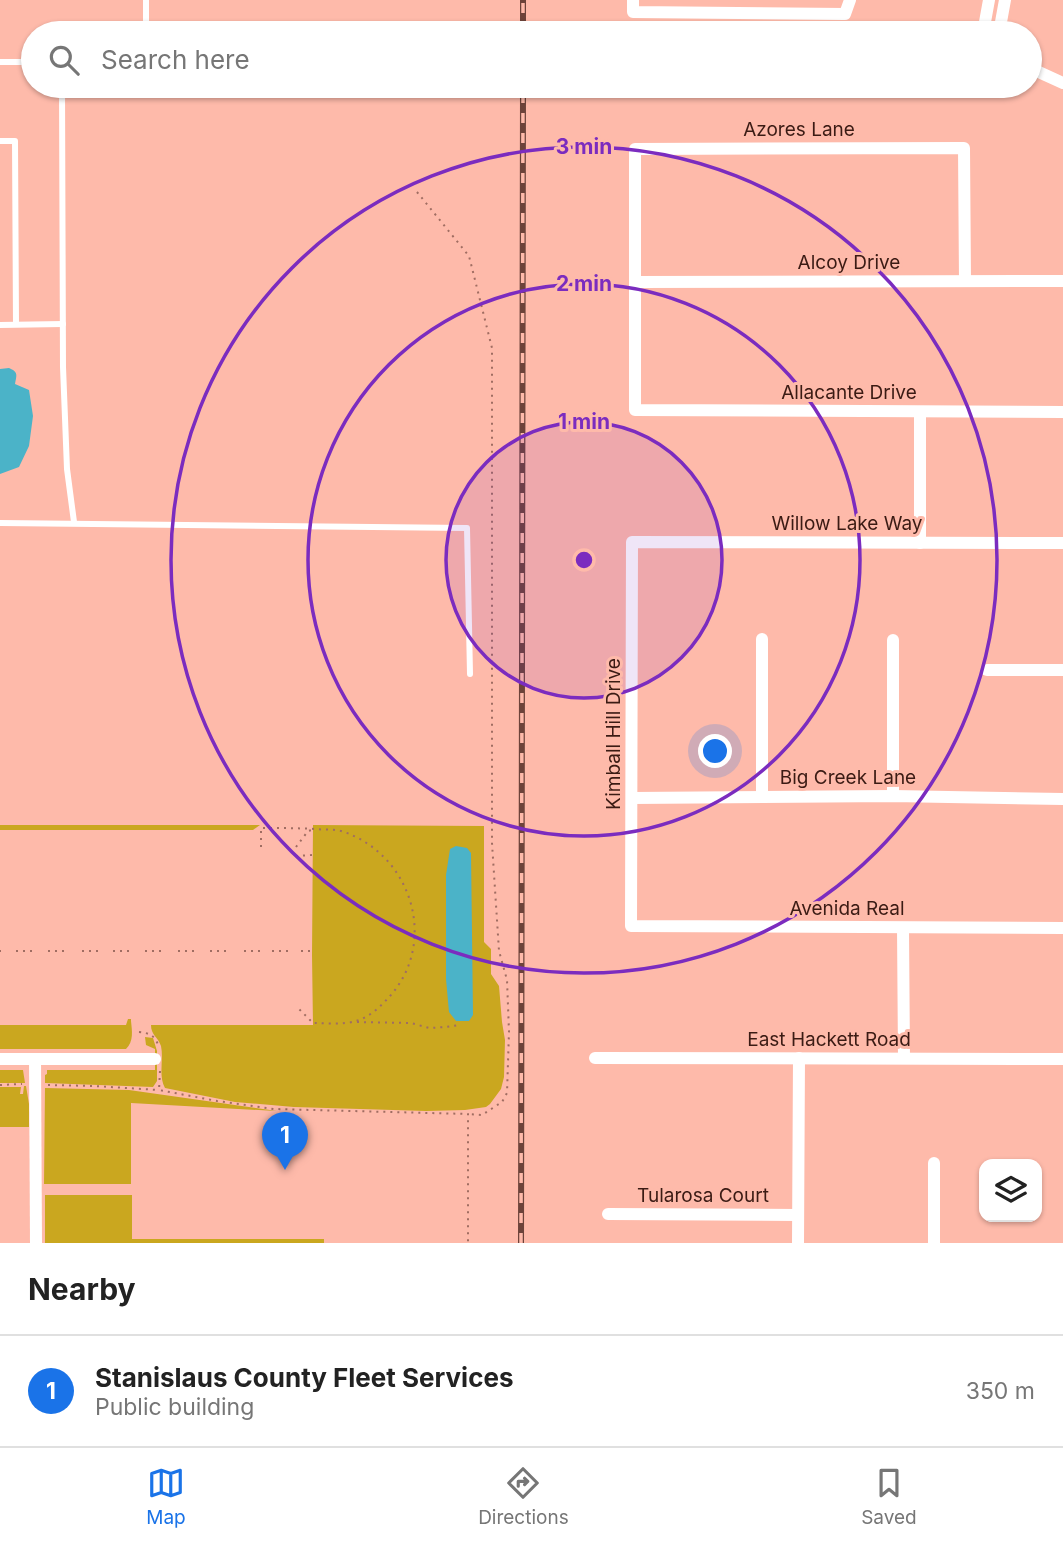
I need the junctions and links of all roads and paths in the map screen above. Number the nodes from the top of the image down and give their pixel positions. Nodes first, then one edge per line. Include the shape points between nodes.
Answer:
1 (146, 0) edge
2 (850, 0) edge
3 (989, 0) edge
4 (1005, 0) edge
5 (633, 6) edge
6 (146, 21) edge
7 (985, 21) edge
8 (1001, 21) edge
9 (0, 62) edge
10 (21, 62) edge
11 (1042, 73) edge
12 (1063, 83) edge
13 (62, 98) edge
14 (0, 141) edge
15 (417, 192) dead end
16 (965, 281) junction
17 (1063, 281) edge
18 (635, 282) junction
19 (0, 324) edge
20 (16, 324) junction
21 (63, 324) junction
22 (920, 412) junction
23 (1063, 412) edge
24 (74, 522) junction
25 (0, 523) edge
26 (632, 542) joint
27 (920, 543) junction
28 (1063, 544) edge
29 (762, 639) dead end
30 (893, 640) dead end
31 (988, 670) dead end
32 (1063, 670) edge
33 (470, 674) dead end
34 (762, 796) junction
35 (893, 796) junction
36 (632, 798) junction
37 (1063, 799) edge
38 (313, 829) junction
39 (261, 847) dead end
40 (296, 847) dead end
41 (312, 855) dead end
42 (296, 856) dead end
43 (631, 926) joint
44 (903, 928) junction
45 (1063, 928) edge
46 (16, 951) dead end
47 (34, 951) dead end
48 (48, 951) dead end
49 (66, 951) dead end
50 (82, 951) dead end
51 (99, 951) dead end
52 (114, 951) dead end
53 (132, 951) dead end
54 (145, 951) dead end
55 (164, 951) dead end
56 (178, 951) dead end
57 (197, 951) dead end
58 (210, 951) dead end
59 (229, 951) dead end
60 (244, 951) dead end
61 (262, 951) dead end
62 (272, 951) dead end
63 (291, 951) dead end
64 (301, 951) dead end
65 (313, 951) dead end
66 (296, 1007) dead end
67 (353, 1022) junction
68 (460, 1025) dead end
69 (139, 1032) dead end
70 (595, 1058) dead end
71 (799, 1058) junction
72 (904, 1058) junction
73 (0, 1059) edge
74 (35, 1059) junction
75 (158, 1059) junction
76 (1063, 1059) edge
77 (0, 1085) edge
78 (35, 1085) junction
79 (159, 1090) junction
80 (468, 1114) junction
81 (934, 1163) dead end
82 (608, 1214) dead end
83 (798, 1215) junction
84 (36, 1243) edge
85 (468, 1243) edge
86 (798, 1243) edge
87 (934, 1243) edge

1 - 6 lane
2 - 5 street via 845,14
3 - 7 street
4 - 8 street
9 - 10 lane
11 - 12 street
13 - 21 lane
14 - 20 lane via 16,141
15 - 80 path via 469,256 492,348 492,843 509,1032 507,1093 482,1115
16 - 17 street, Alcoy Drive
16 - 18 street, Alcoy Drive
16 - 18 street, Azores Lane via 964,148 635,149
18 - 22 street, Allacante Drive via 635,410
19 - 20 lane
20 - 21 lane
21 - 24 lane via 67,469
22 - 23 street, Allacante Drive
22 - 27 street
24 - 25 lane
24 - 33 lane via 467,528
26 - 27 street, Willow Lake Way
26 - 36 street, Kimball Hill Drive
27 - 28 street, Willow Lake Way
29 - 34 street
30 - 35 street
31 - 32 street
34 - 35 street, Big Creek Lane
34 - 36 street, Big Creek Lane
35 - 37 street, Big Creek Lane
36 - 43 street, Kimball Hill Drive
38 - 39 path via 261,828
38 - 40 path
38 - 67 path via 343,832 380,853 397,872 413,907 413,951 404,977 379,1008
41 - 42 path
43 - 44 street, Avenida Real
44 - 45 street, Avenida Real
44 - 72 street
46 - 47 path
48 - 49 path
50 - 51 path
52 - 53 path
54 - 55 path
56 - 57 path
58 - 59 path
60 - 61 path
62 - 63 path
64 - 65 path
66 - 67 path via 313,1023
67 - 68 path via 411,1023 429,1028
69 - 75 path via 154,1037
70 - 71 street, East Hackett Road
71 - 72 street, East Hackett Road
71 - 83 street
72 - 76 street, East Hackett Road
73 - 74 street
74 - 75 street
74 - 78 street
75 - 79 path
77 - 78 path
78 - 79 path
78 - 84 street
79 - 80 path via 274,1109
80 - 85 path
81 - 87 street
82 - 83 street, Tularosa Court
83 - 86 street

